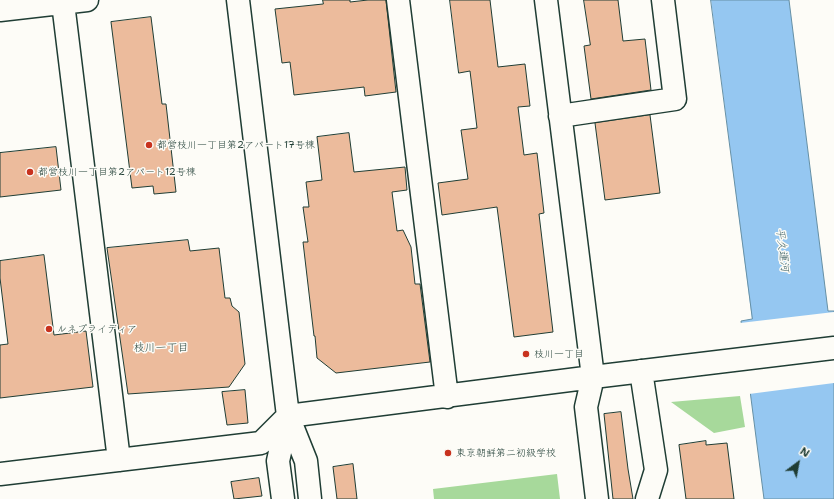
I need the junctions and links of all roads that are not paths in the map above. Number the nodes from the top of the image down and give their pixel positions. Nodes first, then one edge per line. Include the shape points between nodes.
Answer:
1 (87, 0) edge
2 (238, 0) edge
3 (398, 0) edge
4 (546, 0) edge
5 (663, 0) edge
6 (63, 3) junction
7 (0, 10) edge
8 (560, 116) junction
9 (834, 348) edge
10 (641, 371) junction
11 (593, 377) junction
12 (447, 397) junction
13 (288, 416) junction
14 (119, 460) junction
15 (0, 474) edge
16 (283, 499) edge
17 (310, 499) edge
18 (597, 499) edge
19 (647, 499) edge

1 - 6 street
2 - 13 street
3 - 12 street
4 - 8 street
5 - 8 street via 675,99
6 - 7 street
6 - 14 street
8 - 11 street
9 - 10 street
10 - 11 street
10 - 19 street via 656,470
11 - 12 street
11 - 18 street via 586,407
12 - 13 street
13 - 14 street via 261,442
13 - 16 street via 278,461
13 - 17 street via 306,461
14 - 15 street

